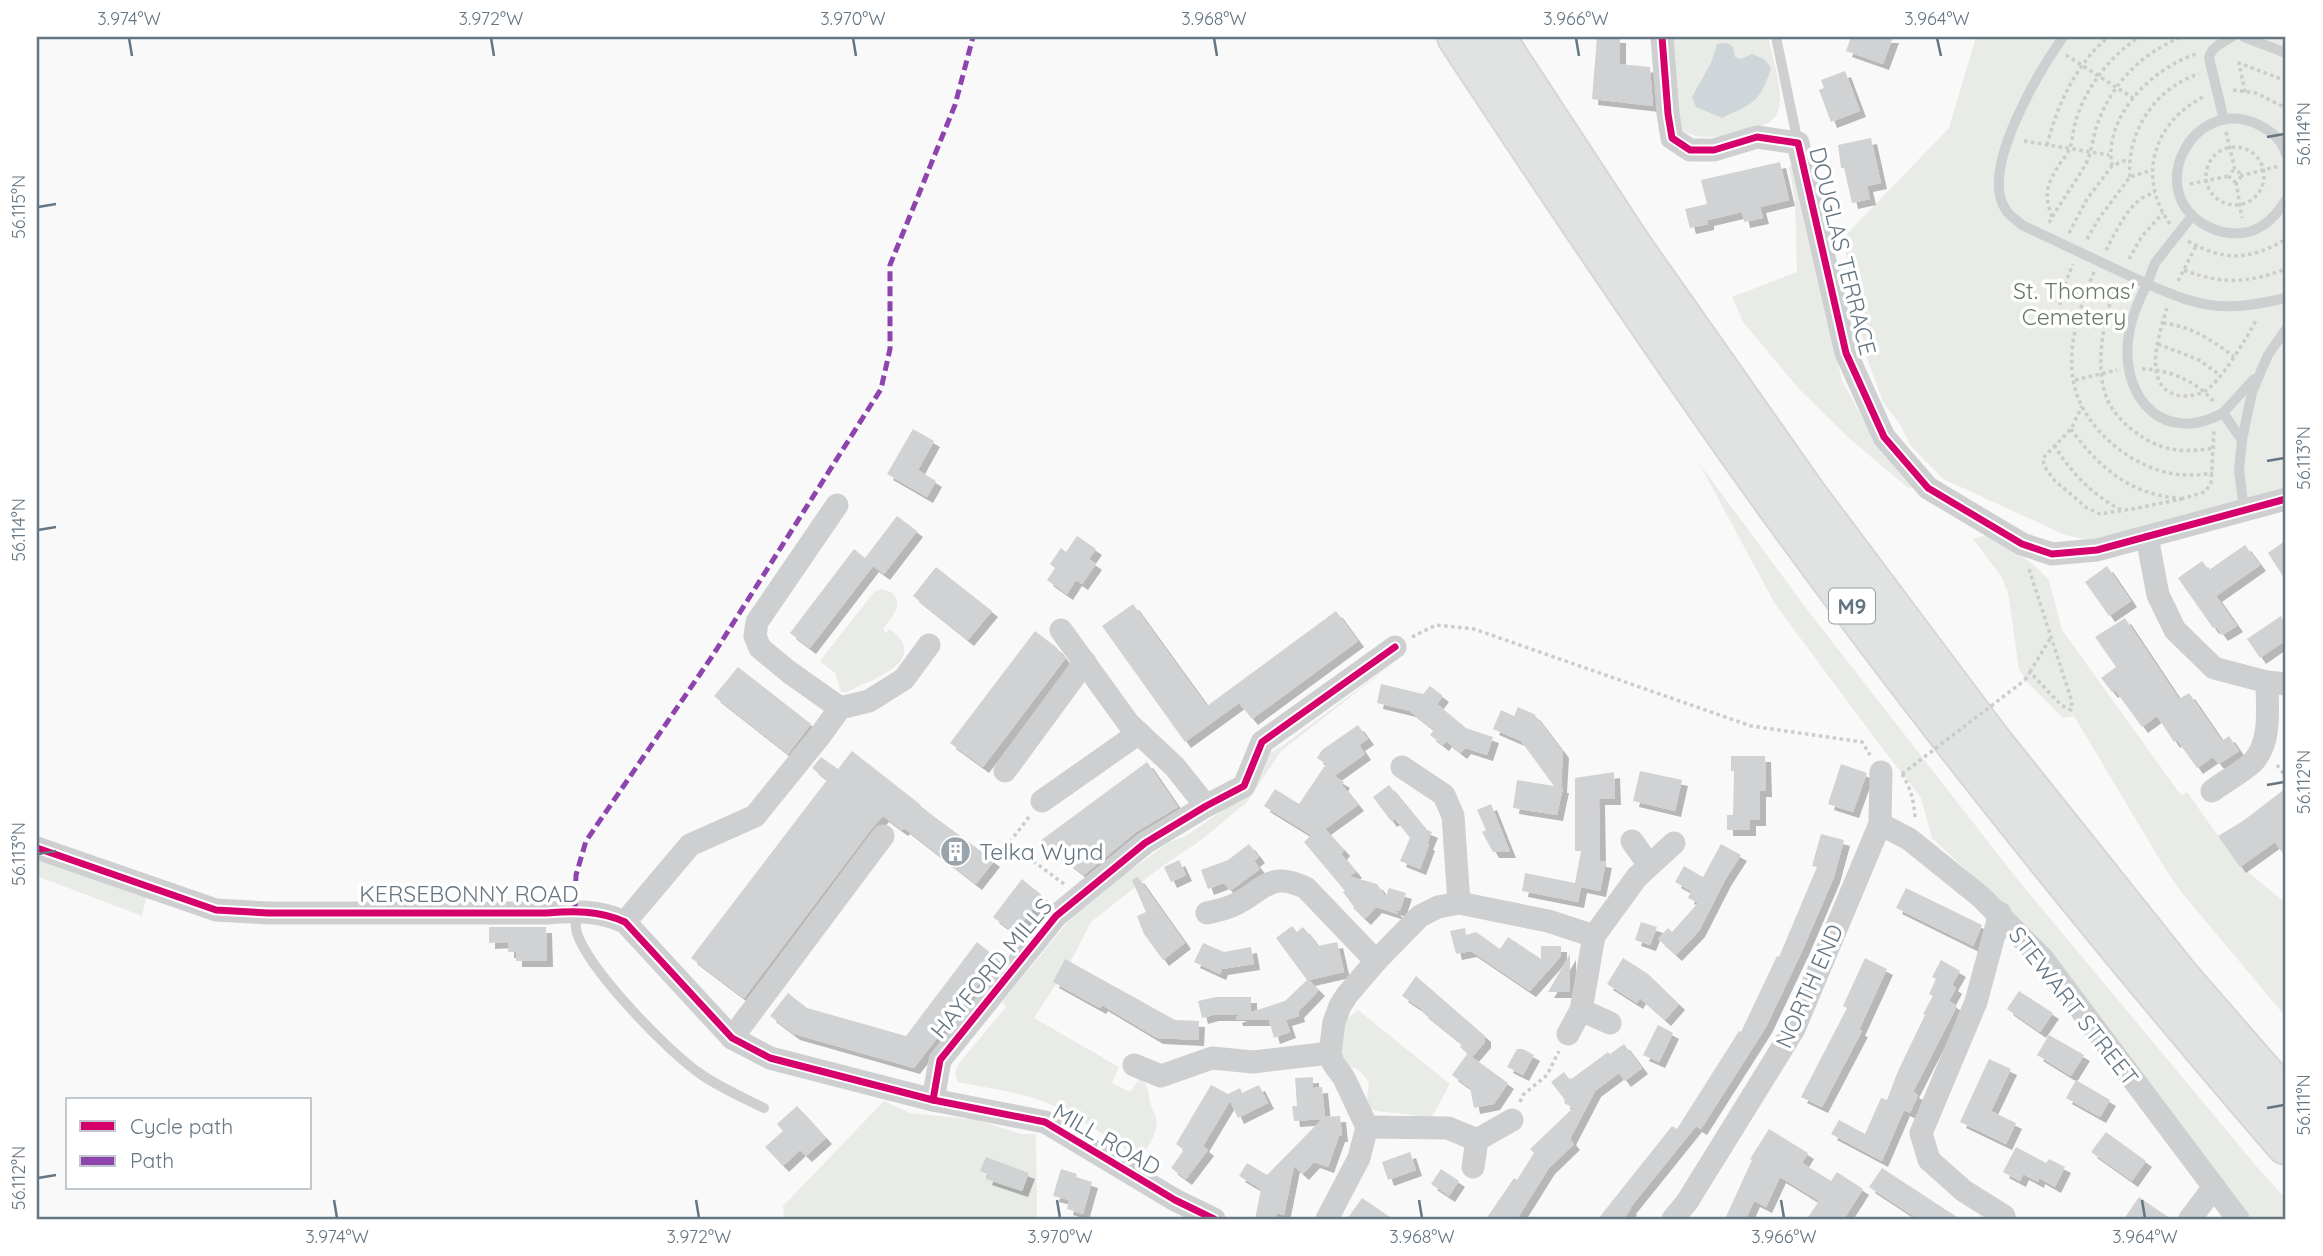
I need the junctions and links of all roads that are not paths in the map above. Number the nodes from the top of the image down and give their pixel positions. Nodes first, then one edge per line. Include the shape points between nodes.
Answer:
1 (1457, 37) edge
2 (1495, 37) edge
3 (1662, 37) edge
4 (1776, 37) edge
5 (2063, 37) edge
6 (2232, 37) edge
7 (2244, 37) edge
8 (2286, 53) edge
9 (2224, 120) junction
10 (1798, 143) junction
11 (2286, 154) edge
12 (2286, 200) edge
13 (2192, 216) junction
14 (2147, 284) junction
15 (2286, 298) edge
16 (2286, 328) edge
17 (2259, 373) junction
18 (2222, 413) junction
19 (2242, 440) junction
20 (2286, 499) edge
21 (837, 505) dead end
22 (2244, 510) junction
23 (2147, 537) junction
24 (1061, 630) dead end
25 (926, 642) dead end
26 (1395, 647) road end
27 (1085, 662) junction
28 (2276, 683) edge
29 (840, 708) junction
30 (1139, 733) junction
31 (1402, 767) dead end
32 (1005, 771) dead end
33 (1892, 773) road end
34 (2212, 791) dead end
35 (1042, 801) road end
36 (1206, 806) junction
37 (1880, 824) junction
38 (883, 836) dead end
39 (1632, 841) dead end
40 (1674, 843) dead end
41 (37, 848) edge
42 (1649, 865) junction
43 (1459, 903) junction
44 (575, 911) junction
45 (2000, 913) junction
46 (1207, 914) dead end
47 (625, 922) junction
48 (1594, 936) junction
49 (1377, 961) junction
50 (1581, 1010) junction
51 (1610, 1023) dead end
52 (1568, 1034) road end
53 (732, 1038) junction
54 (1330, 1053) junction
55 (1134, 1065) dead end
56 (2286, 1099) edge
57 (933, 1100) junction
58 (764, 1108) dead end
59 (1512, 1120) road end
60 (1367, 1127) junction
61 (1477, 1140) junction
62 (2286, 1145) edge
63 (1473, 1167) dead end
64 (2214, 1187) junction
65 (1170, 1209) edge
66 (2004, 1216) dead end
67 (1214, 1219) edge
68 (1327, 1219) edge
69 (1673, 1219) edge
70 (2190, 1219) edge
71 (2238, 1219) edge

1 - 62 highway, M9 via 1608,265 1792,526 1967,759 2159,997
2 - 56 highway, M9 via 1632,246 1807,495 2007,761 2180,977
3 - 10 street, DOUGLAS TERRACE via 1672,138 1690,150 1714,149 1757,137
4 - 10 lane, DOUGLAS TERRACE
5 - 14 lane via 2008,138 2000,180 2005,210 2022,225
6 - 9 lane via 2210,53
7 - 8 lane
9 - 11 lane via 2252,121 2264,127
9 - 13 lane via 2205,127 2187,144 2177,167 2178,187
10 - 23 street, DOUGLAS TERRACE via 1846,353 1884,437 1928,488 2022,544 2052,554 2097,550
12 - 13 lane via 2268,223 2245,233 2217,231
13 - 14 lane via 2155,263
14 - 15 lane via 2214,307
14 - 18 lane via 2128,341 2131,377 2139,397 2150,412 2173,424
16 - 17 lane
17 - 18 lane
17 - 19 lane
18 - 19 lane
19 - 22 lane via 2239,470
20 - 22 street, DOUGLAS TERRACE
21 - 29 street via 757,622 755,636 760,648
22 - 23 street, DOUGLAS TERRACE
23 - 28 street via 2158,596 2175,631 2214,668
24 - 27 street
25 - 29 street via 904,680 869,701
26 - 36 street, HAYFORD MILLS via 1262,742 1244,786
27 - 30 street
27 - 32 street
28 - 34 street via 2263,746 2253,761
29 - 47 street via 755,816 690,845
30 - 35 street
30 - 36 street via 1175,767
31 - 43 street via 1444,795 1453,816
33 - 37 street, NORTH END
36 - 57 street, HAYFORD MILLS via 1144,843 1056,916 940,1060
37 - 45 street, STEWART STREET via 1909,839
37 - 69 street, NORTH END via 1794,1029
38 - 53 street
39 - 42 street
40 - 42 street
41 - 44 street, KERSEBONNY ROAD via 216,910
42 - 48 street
43 - 48 street via 1548,921
43 - 49 street via 1420,916
44 - 47 street, KERSEBONNY ROAD
44 - 58 lane via 587,955 663,1041 701,1075
45 - 64 street, STEWART STREET via 2042,958
45 - 66 street via 1976,1002 1921,1133 1929,1160 1964,1191
46 - 49 street via 1233,906 1278,880 1293,881 1306,888
47 - 53 street
48 - 50 street
49 - 54 street via 1340,1006
50 - 51 street
50 - 52 street
53 - 57 street via 770,1058
54 - 55 street via 1253,1062 1212,1058 1161,1087
54 - 60 street
57 - 65 street, MILL ROAD via 1045,1122
59 - 61 street
60 - 61 street via 1448,1128
60 - 68 street via 1359,1158
61 - 63 street
64 - 70 street
64 - 71 street, STEWART STREET
65 - 67 street, MILL ROAD

